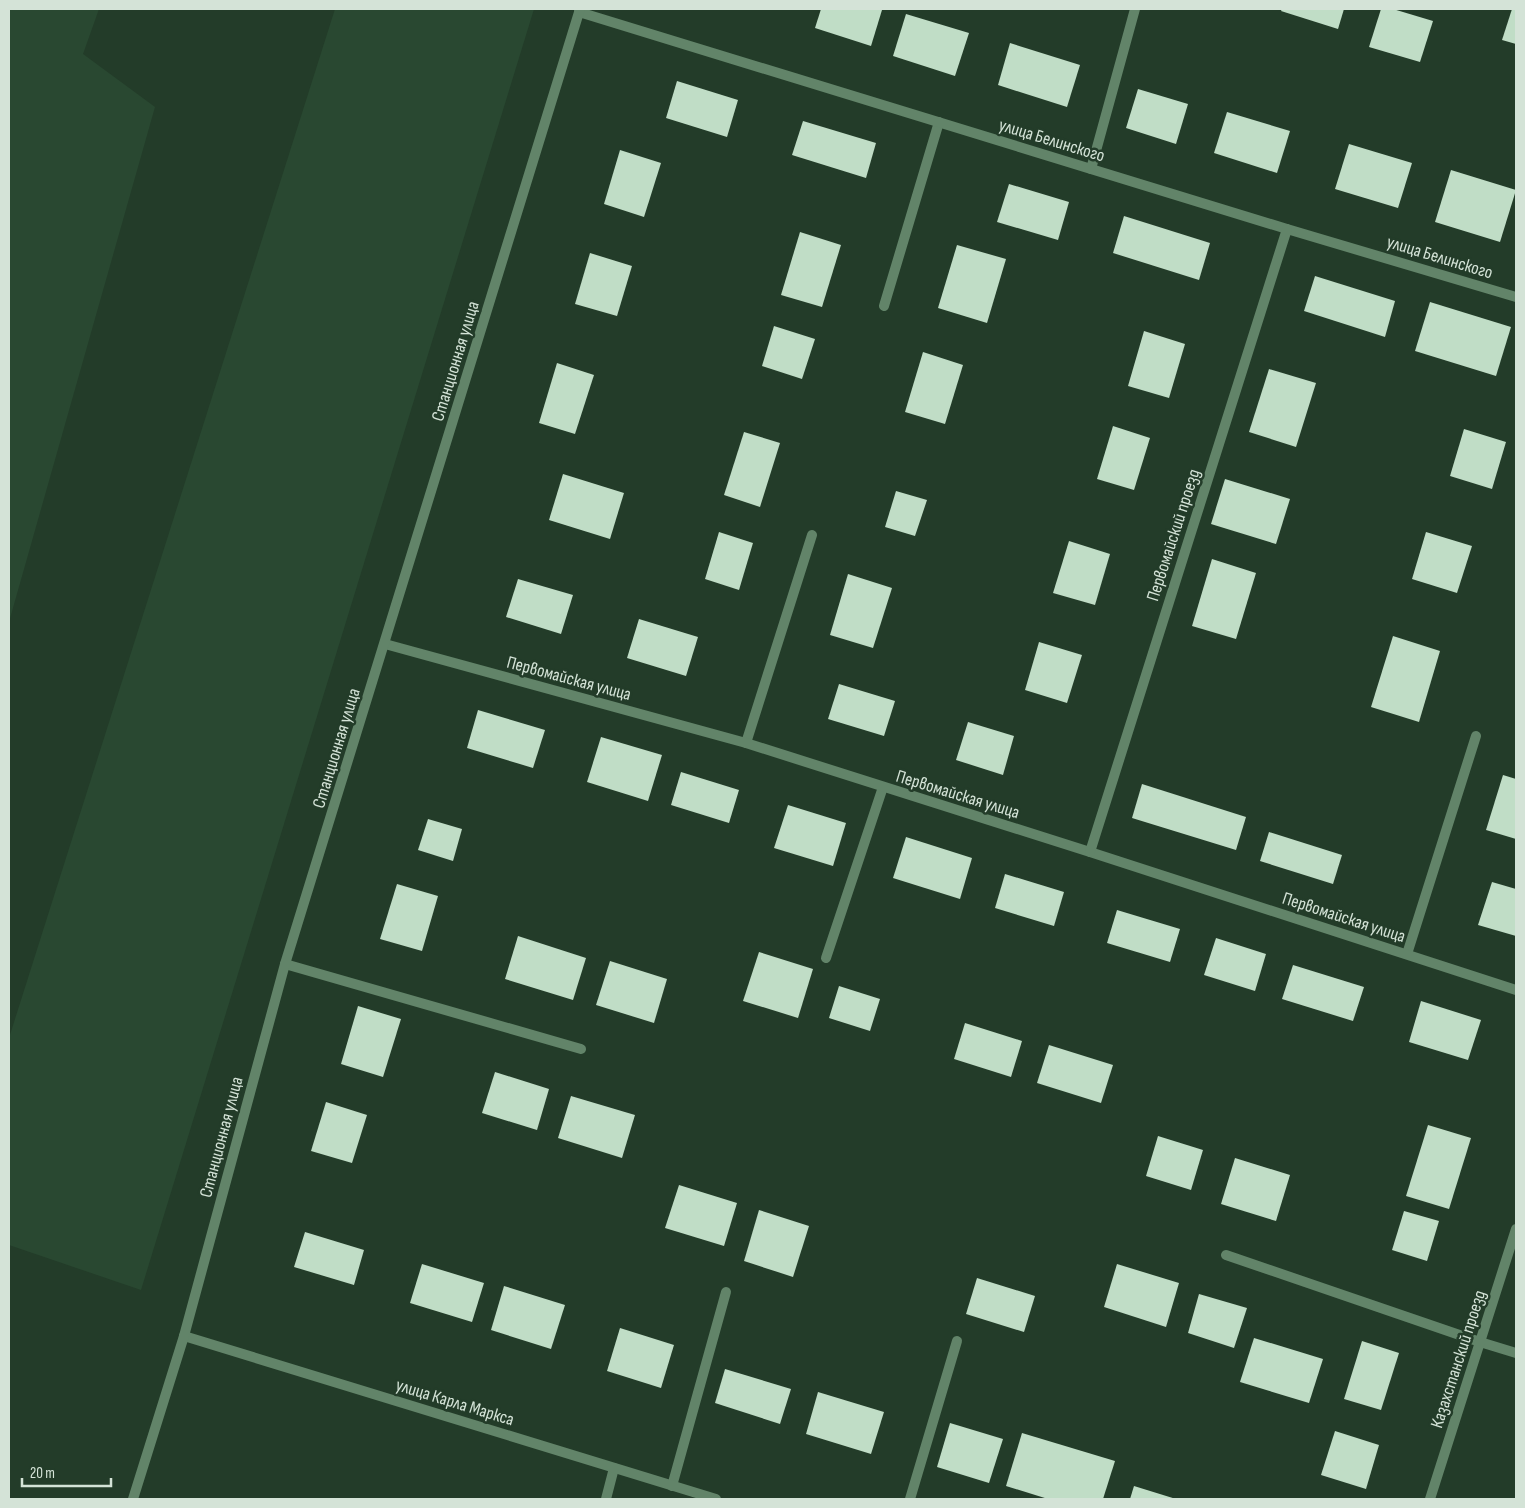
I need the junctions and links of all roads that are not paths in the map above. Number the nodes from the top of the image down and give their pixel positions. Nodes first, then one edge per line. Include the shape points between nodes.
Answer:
1 (1135, 9) edge
2 (580, 10) edge
3 (939, 122) junction
4 (1092, 169) junction
5 (1287, 229) junction
6 (1516, 297) edge
7 (884, 306) dead end
8 (812, 535) dead end
9 (385, 644) junction
10 (1476, 736) dead end
11 (746, 743) junction
12 (883, 787) junction
13 (1090, 852) junction
14 (1406, 954) junction
15 (826, 958) dead end
16 (285, 964) junction
17 (1516, 990) edge
18 (581, 1050) dead end
19 (1516, 1230) edge
20 (1226, 1255) dead end
21 (726, 1292) dead end
22 (184, 1336) junction
23 (957, 1341) dead end
24 (1480, 1342) junction
25 (1516, 1353) edge
26 (614, 1468) junction
27 (672, 1486) junction
28 (133, 1499) edge
29 (606, 1499) edge
30 (716, 1499) edge
31 (910, 1499) edge
32 (1430, 1499) edge

1 - 4 street
2 - 3 street, улица Белинского
2 - 9 street, Станционная улица
3 - 4 street, улица Белинского
3 - 7 street
4 - 5 street, улица Белинского
5 - 6 street, улица Белинского
5 - 13 street, Первомайский проезд
8 - 11 street
9 - 11 street, Первомайская улица
9 - 16 street, Станционная улица
10 - 14 street
11 - 12 street, Первомайская улица
12 - 13 street, Первомайская улица
12 - 15 street
13 - 14 street, Первомайская улица
14 - 17 street, Первомайская улица
16 - 18 street
16 - 22 street, Станционная улица
19 - 24 street, Казахстанский проезд
20 - 24 street
21 - 27 street
22 - 26 street, улица Карла Маркса
22 - 28 street, Станционная улица
23 - 31 street
24 - 25 street
24 - 32 street, Казахстанский проезд
26 - 27 street, улица Карла Маркса
26 - 29 street
27 - 30 street, улица Карла Маркса

